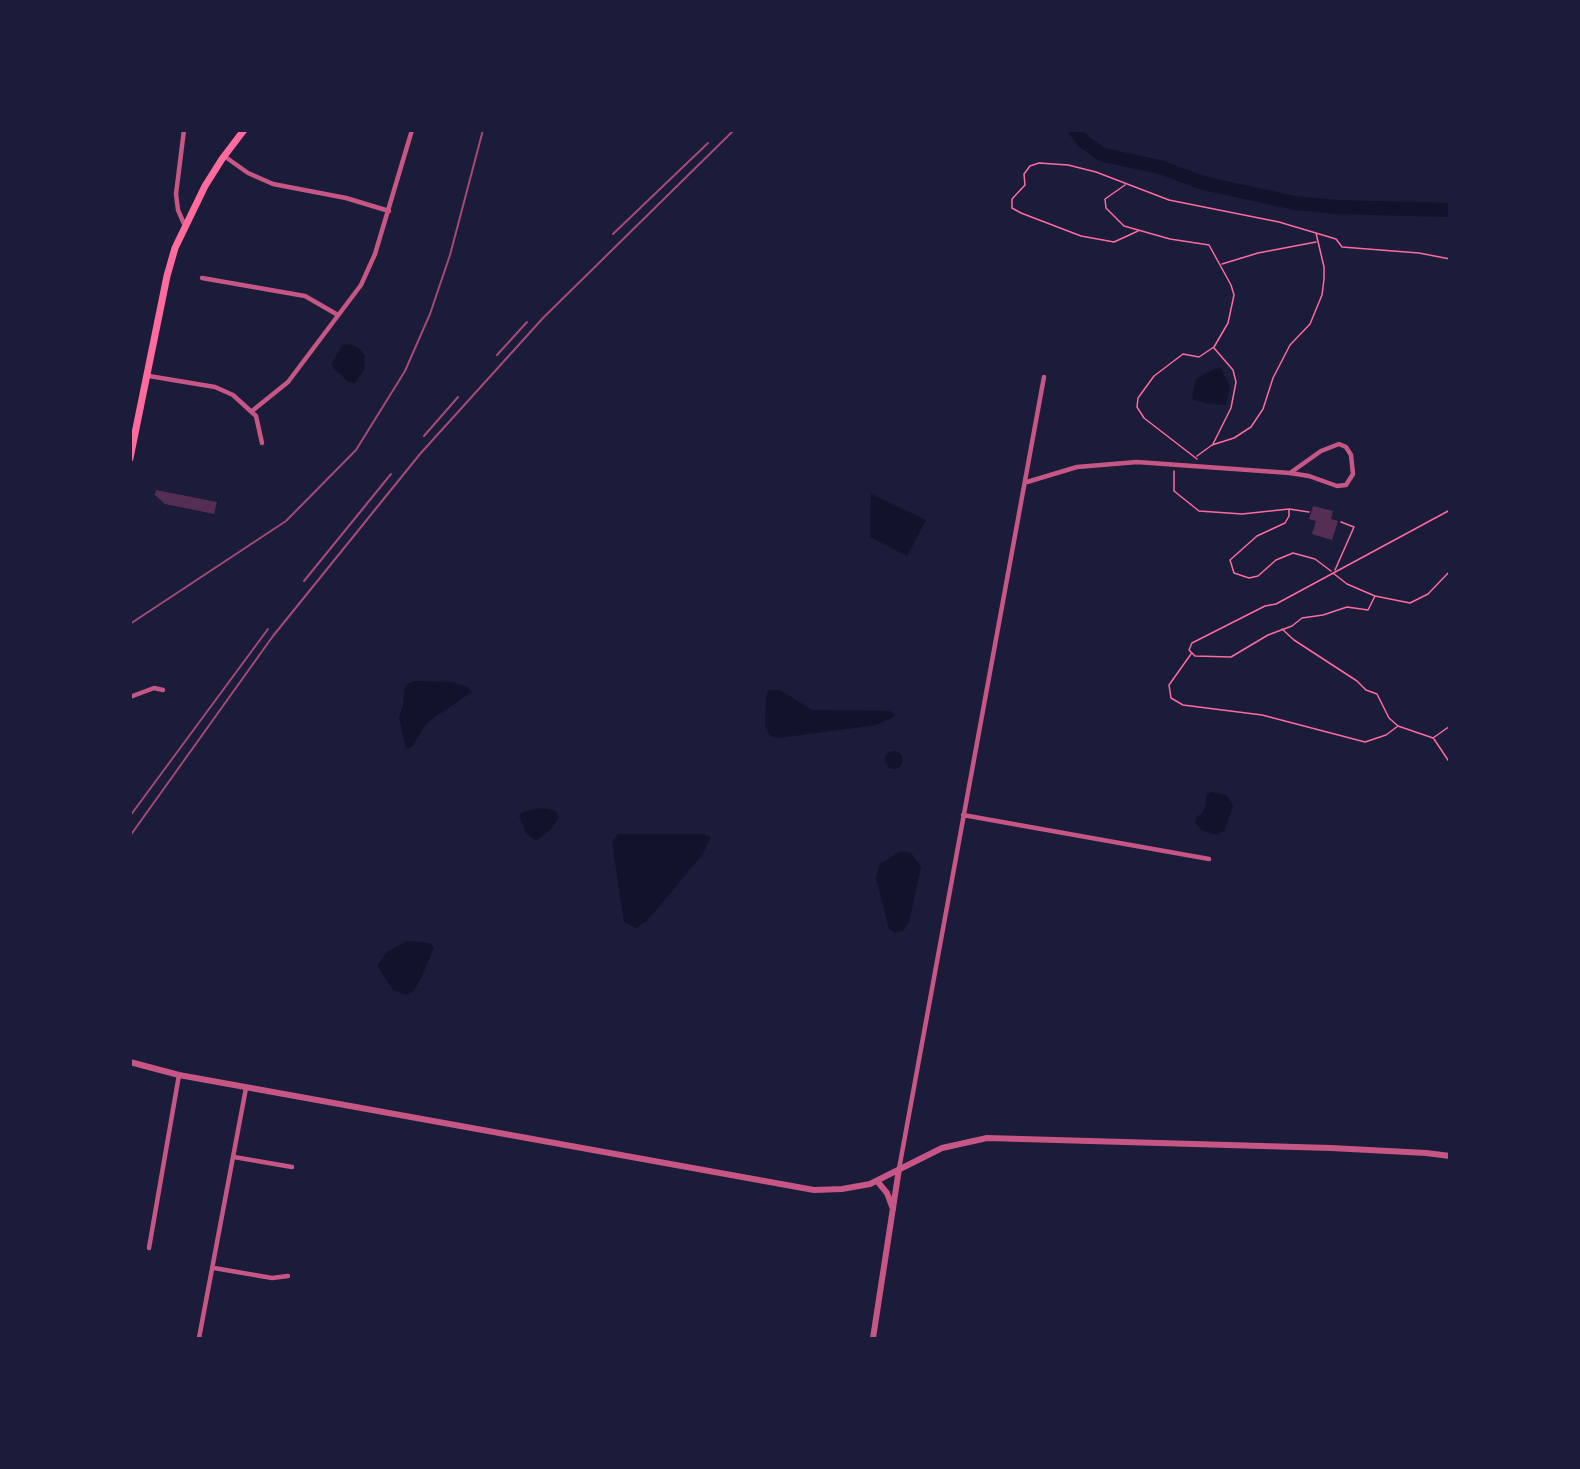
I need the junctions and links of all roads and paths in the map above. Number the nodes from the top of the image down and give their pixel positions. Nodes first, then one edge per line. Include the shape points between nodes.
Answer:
1 (184, 130) edge
2 (244, 130) edge
3 (412, 130) edge
4 (224, 156) junction
5 (1125, 185) junction
6 (389, 211) junction
7 (185, 226) junction
8 (1138, 231) junction
9 (1316, 233) junction
10 (1317, 242) junction
11 (1449, 259) edge
12 (1220, 264) junction
13 (202, 278) dead end
14 (339, 315) junction
15 (1214, 347) junction
16 (149, 376) junction
17 (1044, 377) dead end
18 (252, 411) junction
19 (262, 443) dead end
20 (1212, 445) junction
21 (1197, 457) junction
22 (130, 458) edge
23 (1174, 464) junction
24 (1198, 466) junction
25 (1290, 472) junction
26 (1027, 482) junction
27 (1289, 509) junction
28 (1449, 510) edge
29 (1309, 512) dead end
30 (1341, 522) dead end
31 (1449, 571) edge
32 (1332, 572) junction
33 (1375, 596) junction
34 (1282, 629) junction
35 (1191, 654) junction
36 (163, 690) dead end
37 (130, 698) edge
38 (1398, 726) junction
39 (1449, 726) edge
40 (1433, 738) junction
41 (1449, 763) edge
42 (963, 815) junction
43 (1209, 859) dead end
44 (130, 1062) edge
45 (179, 1075) junction
46 (246, 1088) junction
47 (1449, 1156) edge
48 (234, 1157) junction
49 (292, 1167) dead end
50 (899, 1169) junction
51 (877, 1181) junction
52 (894, 1209) junction
53 (149, 1248) dead end
54 (214, 1268) junction
55 (288, 1276) dead end
56 (199, 1338) edge
57 (873, 1338) edge

1 - 7 street via 176,194
2 - 4 main road
3 - 6 street
4 - 6 street via 273,184
4 - 7 main road
5 - 8 path via 1106,199 1106,208 1124,226
5 - 8 path via 1096,171 1039,164 1030,166 1024,174 1025,184 1012,200 1012,208 1097,240 1114,242
5 - 9 path via 1169,200
6 - 14 street via 369,270
7 - 16 main road via 167,276
8 - 12 path via 1209,245
9 - 10 path
9 - 11 path via 1336,239 1342,247
10 - 12 path
10 - 20 path via 1324,279 1310,324 1290,345 1273,378 1263,410 1251,426 1234,438
12 - 15 path via 1234,295 1228,323
13 - 14 street via 305,297
14 - 18 street via 288,382
15 - 20 path via 1233,370 1236,382 1231,408
15 - 21 path via 1199,357 1183,354 1154,376 1138,398 1137,408 1144,418
16 - 18 street via 221,389
16 - 22 main road
17 - 26 street
18 - 19 street via 260,425
20 - 21 path
21 - 24 path
23 - 24 street
23 - 26 street via 1105,463
23 - 27 path via 1174,492 1199,511 1242,514
24 - 25 street
25 - 25 street via 1337,486 1346,484 1353,474 1350,455 1339,444
26 - 42 street
27 - 29 path
27 - 32 path via 1285,523 1257,536 1230,560 1234,573 1249,578 1258,576 1276,560 1293,553 1315,559
28 - 32 path
30 - 32 path via 1354,527
31 - 33 path via 1416,602 1400,603
32 - 33 path via 1347,584
32 - 35 path via 1276,604 1192,643
33 - 34 path via 1368,610 1331,610 1302,618
34 - 35 path via 1231,657
34 - 38 path via 1377,694 1389,718
35 - 38 path via 1169,685 1171,698 1183,705 1262,715 1365,742
36 - 37 street via 154,688
38 - 40 path
39 - 40 path
40 - 41 path
42 - 43 street
42 - 50 street
44 - 45 street
45 - 46 street
45 - 53 street
46 - 48 street
46 - 51 street via 799,1189 842,1189
47 - 50 street via 1331,1148 987,1138 942,1148
48 - 49 street
48 - 54 street
50 - 51 street
50 - 52 street
51 - 52 street
52 - 57 street
54 - 55 street via 272,1278
54 - 56 street

